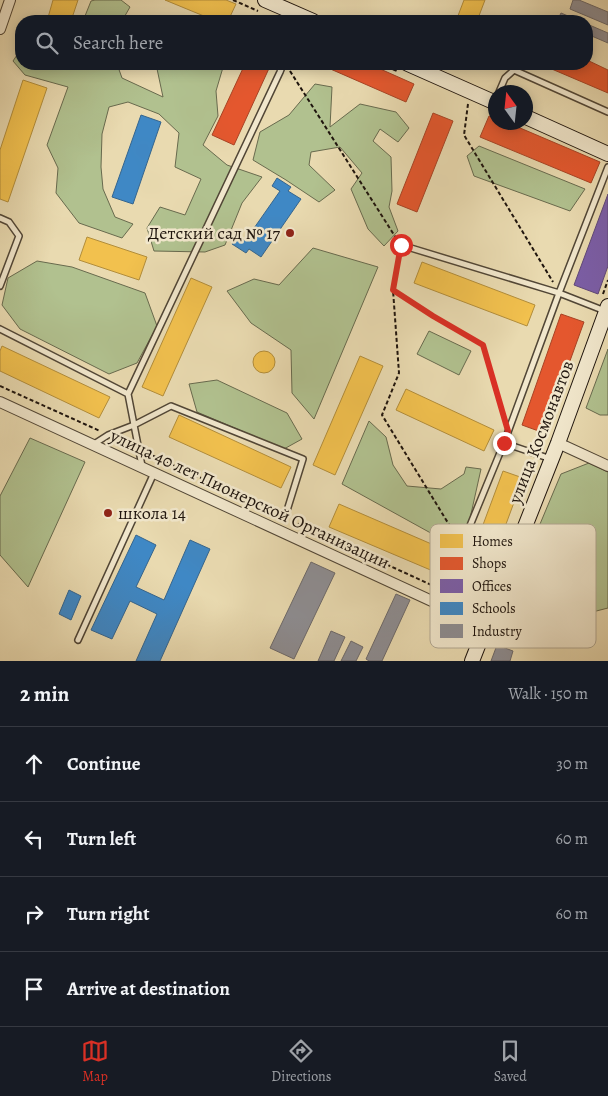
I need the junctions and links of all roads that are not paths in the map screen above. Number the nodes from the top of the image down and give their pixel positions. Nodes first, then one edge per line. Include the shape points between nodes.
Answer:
1 (10, 0) edge
2 (265, 0) edge
3 (295, 15) edge
4 (0, 29) edge
5 (281, 70) edge
6 (423, 70) edge
7 (502, 85) edge
8 (488, 97) edge
9 (608, 112) edge
10 (533, 120) edge
11 (608, 154) edge
12 (608, 167) edge
13 (0, 218) edge
14 (401, 245) road end
15 (0, 286) edge
16 (559, 293) junction
17 (604, 308) edge
18 (0, 330) edge
19 (128, 394) junction
20 (0, 402) edge
21 (134, 425) junction
22 (504, 443) junction
23 (558, 443) junction
24 (93, 445) junction
25 (552, 460) junction
26 (607, 464) edge
27 (143, 468) junction
28 (154, 473) junction
29 (285, 517) road end
30 (471, 524) edge
31 (527, 524) edge
32 (430, 600) edge
33 (78, 640) dead end
34 (477, 648) edge
35 (472, 661) edge

1 - 4 street
2 - 3 street
5 - 19 lane
6 - 8 street
7 - 9 lane via 514,70
10 - 11 street
12 - 16 lane
13 - 15 lane via 9,222 19,236
14 - 16 lane
16 - 17 lane
16 - 22 lane
17 - 23 street, улица Космонавтов
18 - 19 lane
19 - 21 lane
20 - 24 street, улица 40 лет Пионерской Организации
21 - 24 lane
21 - 27 lane
21 - 29 lane via 171,406 303,459
22 - 25 lane
22 - 30 lane
23 - 25 street, улица Космонавтов
23 - 26 street
24 - 27 street, улица 40 лет Пионерской Организации
25 - 31 street, улица Космонавтов
27 - 28 street, улица 40 лет Пионерской Организации
28 - 32 street, улица 40 лет Пионерской Организации
28 - 33 lane
34 - 35 street, улица Космонавтов

